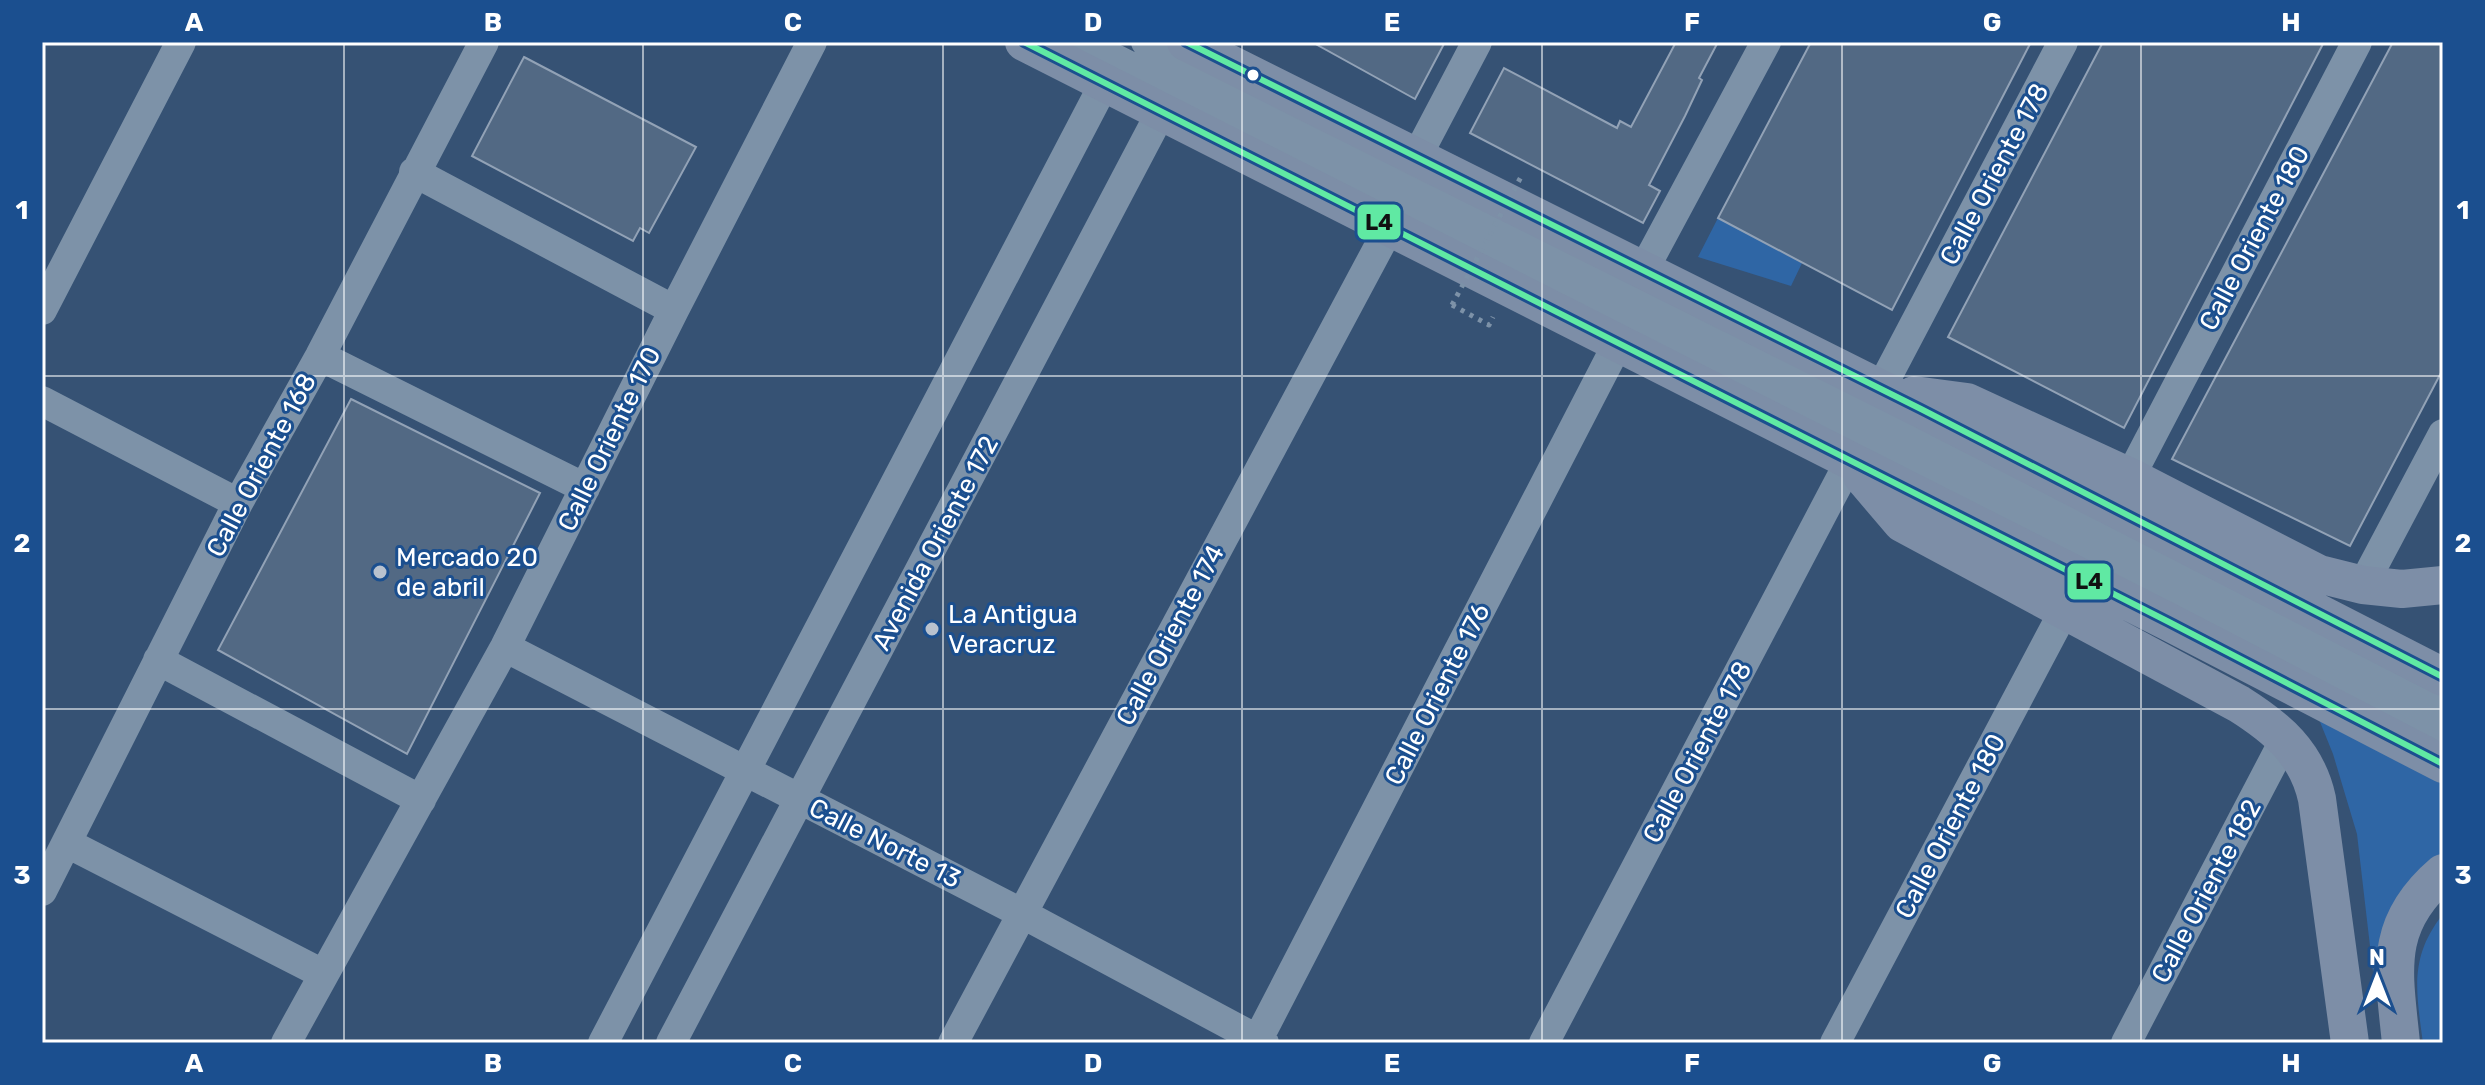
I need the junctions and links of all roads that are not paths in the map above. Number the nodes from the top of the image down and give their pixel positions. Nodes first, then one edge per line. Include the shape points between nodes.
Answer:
1 (181, 42) edge
2 (484, 42) edge
3 (812, 42) edge
4 (1024, 42) edge
5 (1082, 42) edge
6 (1146, 42) edge
7 (1477, 42) edge
8 (1766, 42) edge
9 (2063, 42) edge
10 (2357, 42) edge
11 (1192, 48) edge
12 (1116, 62) edge
13 (1166, 101) junction
14 (1416, 158) junction
15 (414, 172) junction
16 (1389, 228) junction
17 (1643, 271) junction
18 (42, 310) edge
19 (674, 310) junction
20 (1617, 345) junction
21 (320, 356) junction
22 (1880, 390) junction
23 (42, 401) edge
24 (2443, 434) edge
25 (1850, 461) junction
26 (2130, 477) junction
27 (585, 488) junction
28 (238, 503) junction
29 (2363, 585) junction
30 (2443, 585) edge
31 (2065, 609) junction
32 (505, 647) junction
33 (158, 660) junction
34 (2443, 677) edge
35 (2443, 713) edge
36 (2443, 738) edge
37 (2285, 739) junction
38 (2443, 764) edge
39 (744, 771) junction
40 (800, 799) junction
41 (421, 800) junction
42 (67, 843) junction
43 (2443, 873) edge
44 (42, 891) edge
45 (1021, 913) junction
46 (323, 974) junction
47 (1259, 1042) edge
48 (286, 1043) edge
49 (603, 1043) edge
50 (671, 1043) edge
51 (953, 1043) edge
52 (1544, 1043) edge
53 (1835, 1043) edge
54 (2126, 1043) edge
55 (2350, 1043) edge
56 (2401, 1043) edge

1 - 18 street
2 - 15 street, Calle Oriente 168
3 - 19 street, Calle Oriente 170
4 - 12 main road
5 - 12 street
6 - 11 street
7 - 14 street
8 - 17 street
9 - 22 street, Calle Oriente 178
10 - 26 street, Calle Oriente 180
11 - 13 street, Avenida Oriente 172
11 - 14 main road
11 - 35 street via 1634,292
12 - 13 main road
12 - 39 street
13 - 16 main road
13 - 36 street via 1950,483
13 - 40 street, Avenida Oriente 172
14 - 17 main road
15 - 19 street
15 - 21 street, Calle Oriente 168
16 - 20 main road
16 - 45 street, Calle Oriente 174
17 - 22 main road
19 - 27 street, Calle Oriente 170
20 - 25 main road
20 - 47 street, Calle Oriente 176
21 - 27 street
21 - 28 street, Calle Oriente 168
22 - 26 main road via 1967,402
22 - 34 main road
23 - 28 street
24 - 29 street
25 - 31 main road via 1902,523
25 - 38 main road
25 - 52 street, Calle Oriente 178
26 - 29 main road via 2319,574
27 - 32 street, Calle Oriente 170
28 - 33 street, Calle Oriente 168
29 - 30 main road
31 - 37 main road via 2239,704
31 - 53 street, Calle Oriente 180
32 - 39 street, Calle Norte 13
32 - 41 street, Calle Oriente 170
33 - 41 street
33 - 42 street, Calle Oriente 168
37 - 54 street, Calle Oriente 182
37 - 55 main road via 2305,764 2317,799
39 - 40 street, Calle Norte 13
39 - 49 street
40 - 45 street, Calle Norte 13
40 - 50 street, Avenida Oriente 172
41 - 46 street, Calle Oriente 170
42 - 44 street, Calle Oriente 168
42 - 46 street
43 - 56 main road via 2415,902 2396,945 2393,969
45 - 47 street, Calle Norte 13
45 - 51 street, Calle Oriente 174
46 - 48 street, Calle Oriente 170

